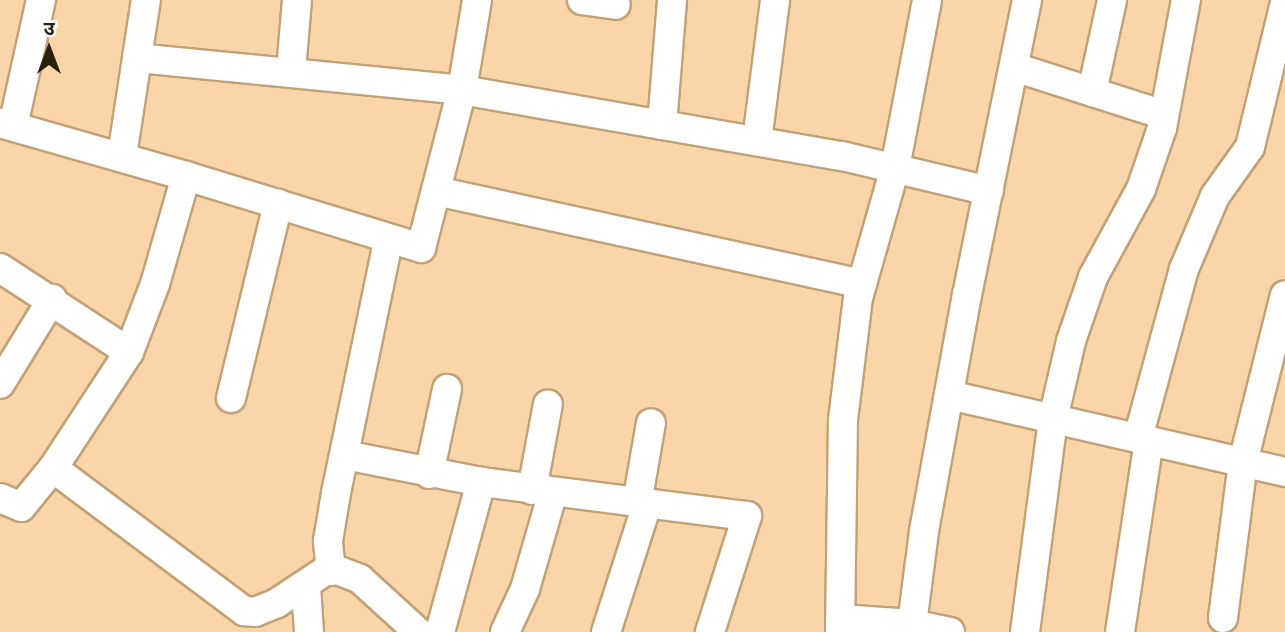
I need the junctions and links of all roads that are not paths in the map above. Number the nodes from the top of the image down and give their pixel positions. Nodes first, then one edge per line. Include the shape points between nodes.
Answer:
1 (40, 0) edge
2 (146, 0) edge
3 (297, 0) edge
4 (477, 0) edge
5 (582, 0) edge
6 (672, 0) edge
7 (775, 0) edge
8 (927, 0) edge
9 (1027, 0) edge
10 (1112, 0) edge
11 (1185, 0) edge
12 (1285, 2) edge
13 (616, 5) dead end
14 (1279, 54) edge
15 (137, 58) junction
16 (1014, 67) junction
17 (291, 71) junction
18 (462, 90) junction
19 (1092, 92) junction
20 (1164, 115) junction
21 (7, 125) edge
22 (662, 125) junction
23 (757, 141) junction
24 (122, 156) junction
25 (895, 168) junction
26 (186, 176) junction
27 (436, 191) junction
28 (989, 191) junction
29 (278, 204) junction
30 (389, 238) junction
31 (0, 268) edge
32 (862, 284) junction
33 (1285, 295) edge
34 (52, 299) junction
35 (129, 352) junction
36 (0, 384) edge
37 (447, 389) dead end
38 (949, 395) junction
39 (231, 398) dead end
40 (548, 404) dead end
41 (1053, 419) junction
42 (651, 423) dead end
43 (1144, 440) junction
44 (345, 456) junction
45 (1244, 462) junction
46 (53, 468) junction
47 (1285, 472) edge
48 (429, 474) junction
49 (481, 482) junction
50 (543, 491) junction
51 (0, 498) edge
52 (642, 503) junction
53 (331, 571) junction
54 (306, 586) junction
55 (1223, 618) dead end
56 (912, 624) junction
57 (840, 626) edge
58 (309, 632) edge
59 (418, 632) edge
60 (440, 632) edge
61 (505, 632) edge
62 (606, 632) edge
63 (710, 632) edge
64 (950, 632) edge
65 (1025, 632) edge
66 (1120, 632) edge

1 - 21 street
2 - 15 street
3 - 17 street
4 - 18 street
5 - 13 street
6 - 22 street
7 - 23 street
8 - 25 street
9 - 16 street
10 - 19 street
11 - 20 street
12 - 14 street
14 - 43 street via 1250,147 1215,196 1184,269
15 - 17 street
15 - 24 street
16 - 19 street
16 - 28 street
17 - 18 street
18 - 22 street
18 - 27 street
19 - 20 street
20 - 41 street via 1141,189 1093,277 1070,341
21 - 24 street
22 - 23 street
23 - 25 street
24 - 26 street
25 - 28 street
25 - 32 street
26 - 29 street
26 - 35 street
27 - 30 street via 421,248
27 - 32 street
28 - 38 street
29 - 30 street
29 - 39 street
30 - 44 street
31 - 34 street
32 - 57 street via 843,420
33 - 45 street
34 - 35 street
34 - 36 street
35 - 46 street
37 - 48 street
38 - 41 street
38 - 56 street
40 - 50 street
41 - 43 street
41 - 65 street
42 - 52 street
43 - 45 street
43 - 66 street
44 - 48 street
44 - 53 street via 328,541
45 - 47 street
45 - 55 street
46 - 51 street via 21,507
46 - 54 street via 244,611 255,612
48 - 49 street
49 - 50 street
49 - 60 street
50 - 52 street
50 - 61 street via 524,589
52 - 62 street
52 - 63 street via 747,516
53 - 54 street
53 - 59 street via 348,571 360,579
54 - 58 street
56 - 57 street
56 - 64 street

